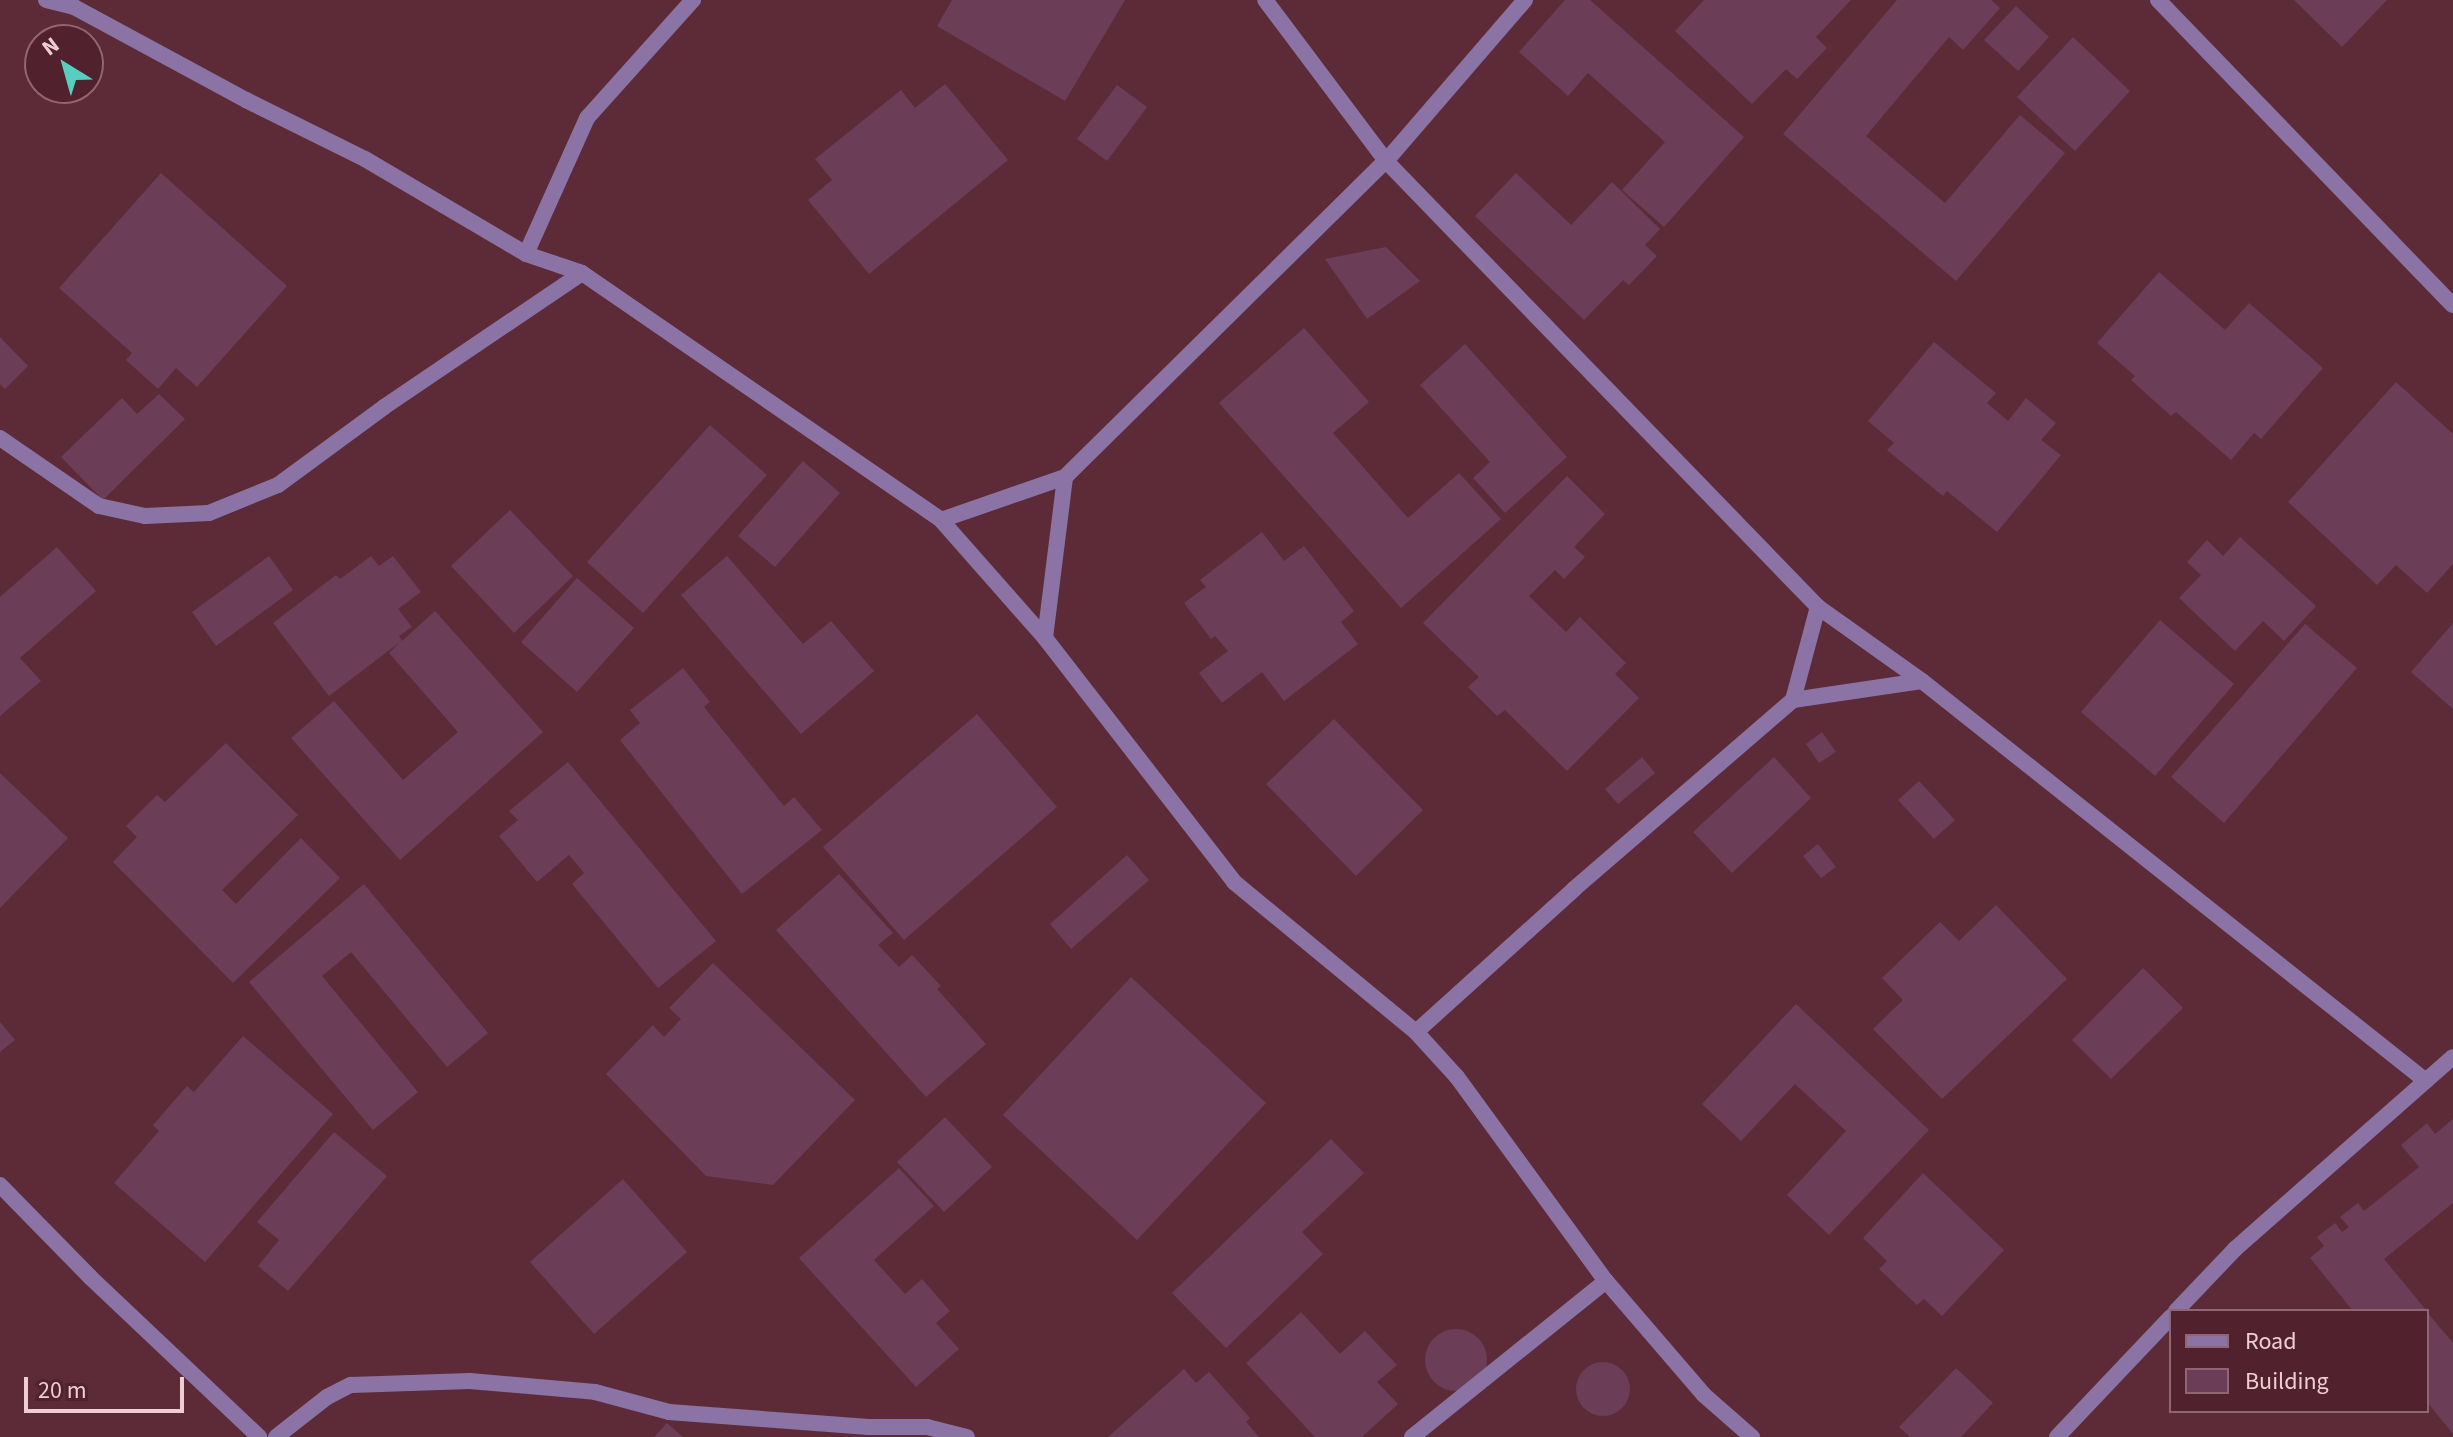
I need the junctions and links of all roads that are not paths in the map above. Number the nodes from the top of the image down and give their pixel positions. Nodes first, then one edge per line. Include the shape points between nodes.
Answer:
1 (46, 0) edge
2 (693, 0) edge
3 (1265, 0) edge
4 (1525, 0) edge
5 (2158, 0) edge
6 (1386, 161) junction
7 (526, 254) junction
8 (582, 273) junction
9 (2453, 305) edge
10 (0, 438) edge
11 (1065, 477) junction
12 (941, 520) junction
13 (1818, 607) junction
14 (1045, 638) junction
15 (1922, 681) junction
16 (1793, 700) junction
17 (1416, 1032) junction
18 (2453, 1057) edge
19 (2426, 1081) junction
20 (0, 1185) edge
21 (1606, 1281) junction
22 (2178, 1309) edge
23 (2169, 1319) edge
24 (259, 1437) edge
25 (276, 1437) edge
26 (967, 1437) edge
27 (1412, 1437) edge
28 (1752, 1437) edge
29 (2057, 1437) edge

1 - 7 street via 74,7 365,159
2 - 7 street via 587,118
3 - 6 street
4 - 6 street
5 - 9 street
6 - 11 street
6 - 13 street
7 - 8 street
8 - 10 street via 278,485 209,513 145,516 99,506
8 - 12 street
11 - 12 street
11 - 14 street
12 - 14 street
13 - 15 street
13 - 16 street
14 - 17 street via 1234,882
15 - 16 street
15 - 19 street
16 - 17 street
17 - 21 street via 1457,1077
18 - 19 street
19 - 22 street via 2235,1249
20 - 24 street
21 - 27 street
21 - 28 street via 1704,1395
23 - 29 street
25 - 26 street via 351,1385 470,1381 595,1392 669,1412 927,1427

